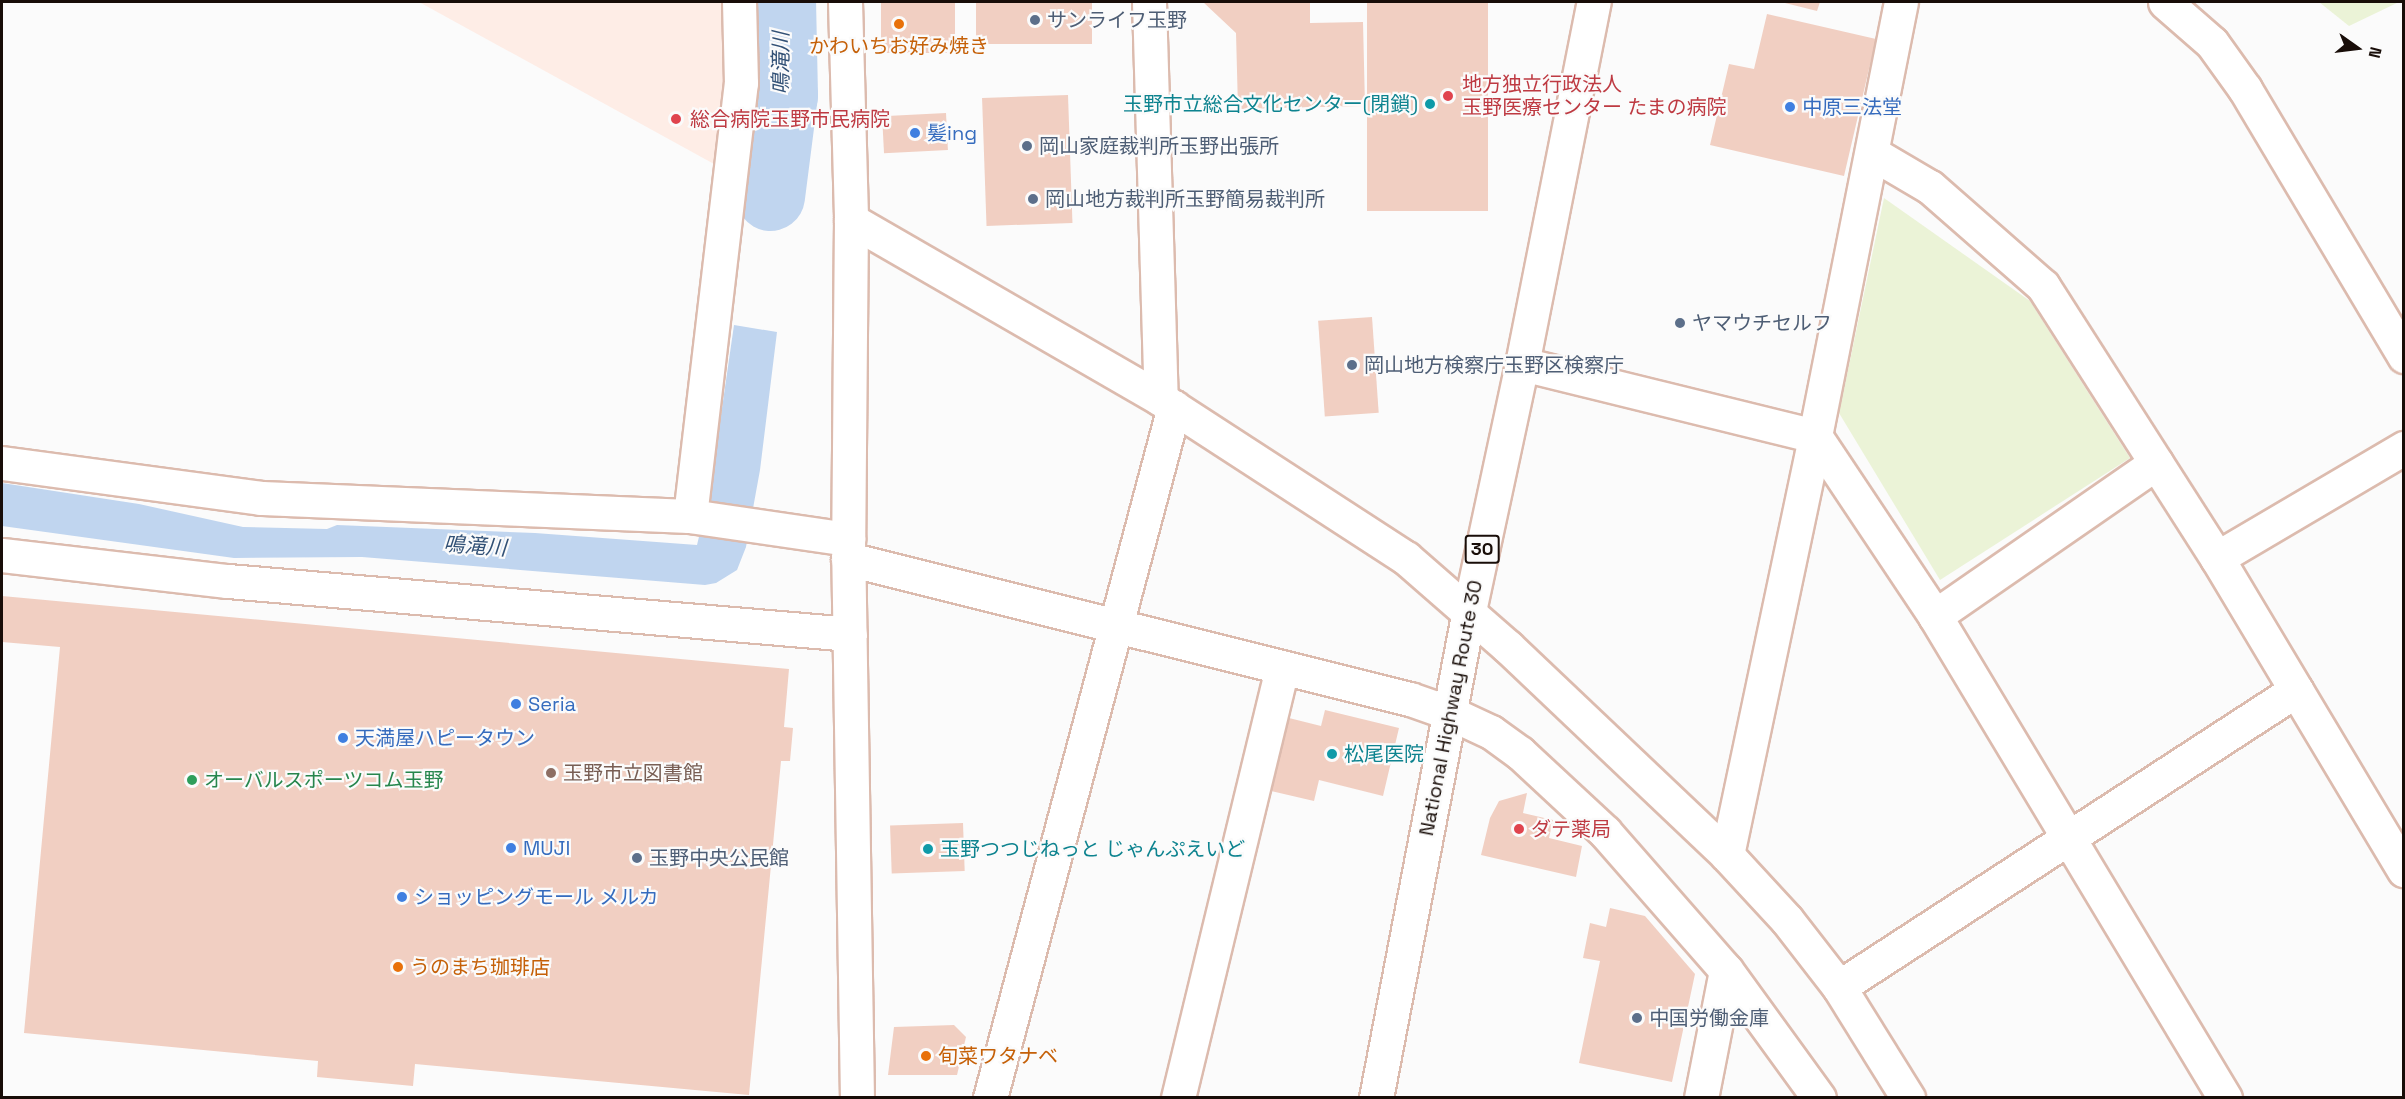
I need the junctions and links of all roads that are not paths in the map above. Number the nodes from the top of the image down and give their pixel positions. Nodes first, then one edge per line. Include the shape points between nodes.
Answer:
1 (739, 2) edge
2 (845, 2) edge
3 (1149, 2) edge
4 (1594, 2) edge
5 (1901, 2) edge
6 (2165, 2) edge
7 (1872, 153) junction
8 (851, 220) junction
9 (2403, 356) edge
10 (1522, 364) junction
11 (1168, 403) junction
12 (1815, 436) junction
13 (2403, 448) edge
14 (2, 463) edge
15 (2156, 463) junction
16 (696, 517) junction
17 (848, 549) junction
18 (2, 555) edge
19 (2217, 558) junction
20 (1469, 611) junction
21 (1935, 616) junction
22 (1115, 625) junction
23 (850, 634) junction
24 (1282, 667) junction
25 (2296, 690) junction
26 (1450, 712) junction
27 (2069, 838) junction
28 (1727, 855) junction
29 (2403, 870) edge
30 (1726, 970) junction
31 (1839, 987) junction
32 (857, 1098) edge
33 (990, 1098) edge
34 (1178, 1098) edge
35 (1376, 1098) edge
36 (1701, 1098) edge
37 (1819, 1098) edge
38 (1908, 1098) edge
39 (2225, 1098) edge

1 - 16 main road via 741,83
2 - 8 main road
3 - 11 main road
4 - 10 main road, National Highway Route 30 / 30
5 - 7 main road
6 - 9 main road via 2212,43 2245,89
7 - 12 main road
7 - 15 main road via 1930,187 2043,286
8 - 11 main road
8 - 17 main road
10 - 12 main road
10 - 20 main road, National Highway Route 30 / 30
11 - 20 main road via 1406,558
11 - 22 main road
12 - 21 main road
12 - 28 main road
13 - 19 main road
14 - 16 main road via 261,498
15 - 19 main road
15 - 21 main road
16 - 17 main road via 754,525
17 - 22 main road
17 - 23 main road
18 - 23 main road via 228,581
19 - 25 main road
20 - 26 main road, National Highway Route 30 / 30
20 - 28 main road
21 - 27 main road
22 - 24 main road
22 - 33 main road
23 - 32 main road
24 - 26 main road
24 - 34 main road
25 - 27 main road
25 - 29 main road
26 - 30 main road via 1491,732 1520,753 1605,832
26 - 35 main road, National Highway Route 30 / 30
27 - 31 main road
27 - 39 main road
28 - 31 main road via 1787,920
30 - 36 main road
30 - 37 main road
31 - 38 main road

